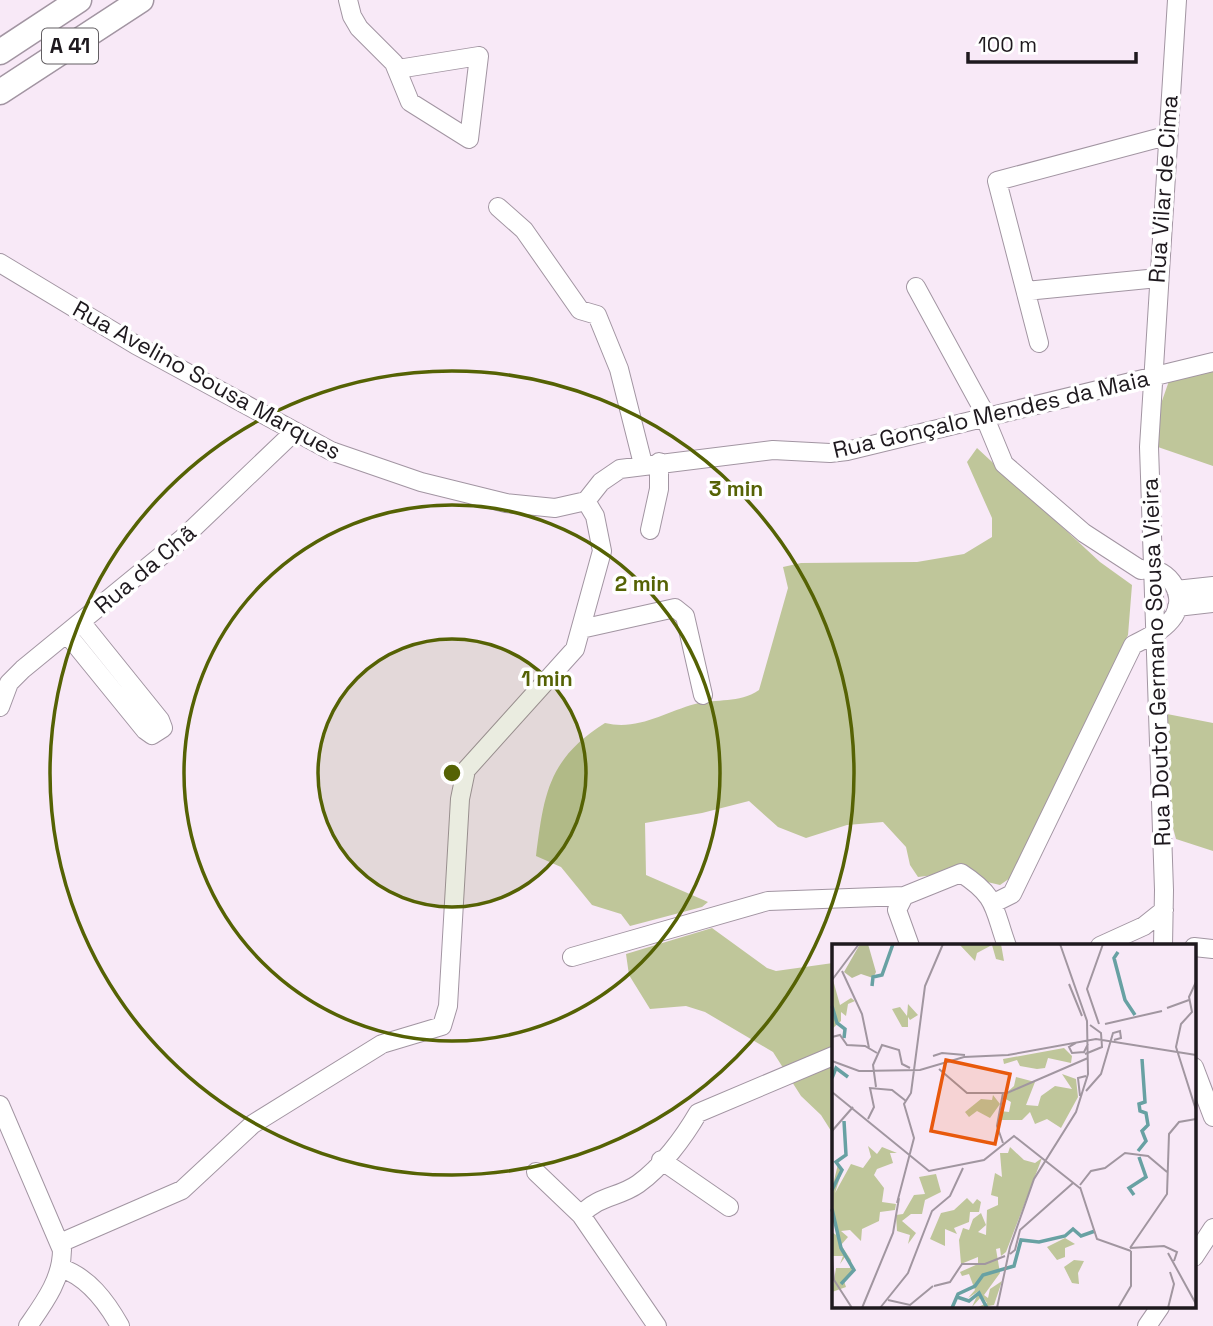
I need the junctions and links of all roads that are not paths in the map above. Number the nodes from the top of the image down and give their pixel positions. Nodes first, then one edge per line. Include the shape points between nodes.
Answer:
1 (79, 0) edge
2 (141, 0) edge
3 (348, 0) edge
4 (1177, 0) edge
5 (0, 52) edge
6 (392, 62) junction
7 (0, 92) edge
8 (1166, 136) junction
9 (498, 206) dead end
10 (0, 263) edge
11 (1158, 278) junction
12 (916, 287) dead end
13 (1026, 292) junction
14 (1039, 343) dead end
15 (1213, 362) edge
16 (1152, 377) junction
17 (986, 417) junction
18 (294, 432) junction
19 (651, 463) junction
20 (586, 501) junction
21 (650, 530) dead end
22 (1151, 567) junction
23 (1213, 586) edge
24 (1177, 598) junction
25 (1213, 603) edge
26 (81, 622) junction
27 (581, 629) junction
28 (67, 634) junction
29 (1154, 635) junction
30 (703, 695) dead end
31 (0, 707) edge
32 (904, 896) junction
33 (994, 902) junction
34 (1164, 910) junction
35 (910, 944) edge
36 (1006, 944) edge
37 (1104, 944) edge
38 (1163, 944) edge
39 (572, 957) dead end
40 (832, 1056) edge
41 (1196, 1073) edge
42 (0, 1105) edge
43 (1213, 1116) edge
44 (661, 1160) junction
45 (536, 1172) dead end
46 (729, 1207) dead end
47 (581, 1215) junction
48 (1213, 1228) edge
49 (60, 1243) junction
50 (1196, 1254) edge
51 (61, 1268) junction
52 (1159, 1308) edge
53 (28, 1326) edge
54 (120, 1326) edge
55 (657, 1326) edge
56 (1147, 1326) edge

1 - 5 highway, A 41
2 - 7 highway, A 41
3 - 6 street via 359,28
4 - 8 street, Rua Vilar de Cima
6 - 6 street via 478,55 469,139 410,102
8 - 11 street, Rua Vilar de Cima
8 - 13 street via 998,181
9 - 19 street via 524,230 580,310 597,315
10 - 18 street, Rua Avelino Sousa Marques
11 - 13 street
11 - 16 street, Rua Vilar de Cima
12 - 17 street
13 - 14 street
15 - 16 street, Rua Gonçalo Mendes da Maia
16 - 17 street, Rua Gonçalo Mendes da Maia
16 - 22 street, Rua Doutor Germano Sousa Vieira
17 - 19 street, Rua Gonçalo Mendes da Maia via 830,453 773,450
17 - 22 street via 1004,464 1084,533 1141,570
18 - 20 street, Rua Avelino Sousa Marques via 331,452 421,482 506,503 555,508
18 - 26 street, Rua da Chã via 183,538
19 - 20 street, Rua Gonçalo Mendes da Maia via 620,469 601,482
19 - 21 street via 659,489
20 - 27 street via 595,516 602,551
22 - 24 street via 1161,571
22 - 29 street, Rua Doutor Germano Sousa Vieira
23 - 24 street
24 - 25 street
24 - 29 street via 1164,628
26 - 28 street, Rua da Chã
26 - 28 street via 163,728 152,735 145,730
27 - 30 street via 675,608 685,616
27 - 49 street via 575,649 549,681 466,770 460,799 448,1006 442,1026 382,1044 253,1124 182,1190
28 - 31 street, Rua da Chã via 9,683
29 - 33 street via 1133,645 1012,894
29 - 34 street, Rua Doutor Germano Sousa Vieira
32 - 33 street via 961,873 984,888
32 - 35 street via 897,910
32 - 39 street via 768,901
33 - 36 street
34 - 37 street via 1144,926
34 - 38 street, Rua Doutor Germano Sousa Vieira
40 - 44 street via 698,1113
41 - 43 street
42 - 49 street
44 - 46 street
44 - 47 street via 638,1184 593,1202
45 - 47 street
47 - 55 street
48 - 50 street
49 - 51 street
51 - 53 street via 48,1298
51 - 54 street via 79,1274
52 - 56 street

